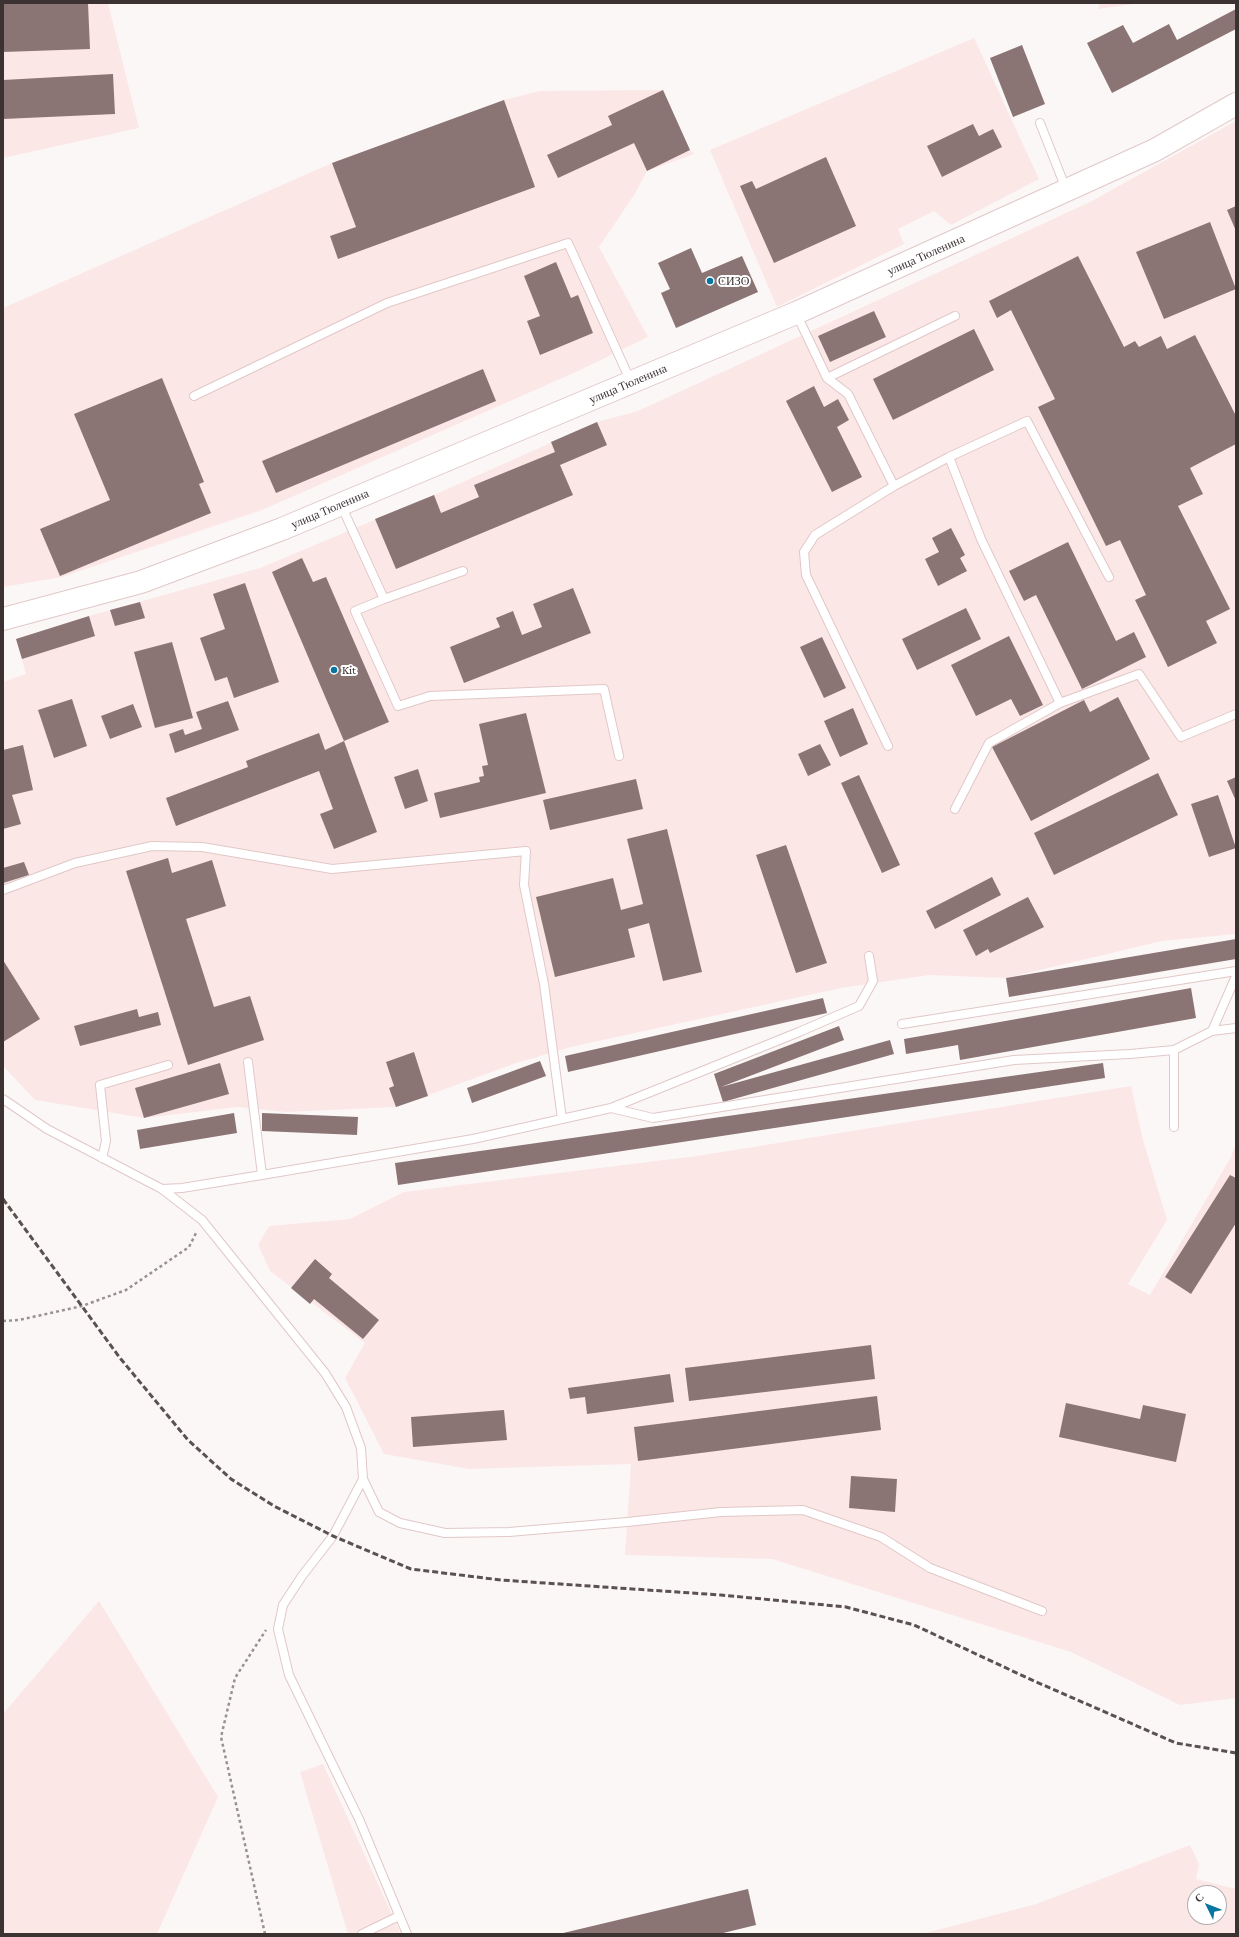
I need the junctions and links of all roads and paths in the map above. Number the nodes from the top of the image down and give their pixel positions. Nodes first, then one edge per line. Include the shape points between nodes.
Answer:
1 (1236, 104) edge
2 (1040, 123) dead end
3 (1067, 191) junction
4 (796, 313) junction
5 (955, 316) dead end
6 (827, 378) junction
7 (631, 383) junction
8 (194, 396) dead end
9 (949, 457) junction
10 (894, 486) junction
11 (341, 504) junction
12 (463, 571) dead end
13 (1109, 577) dead end
14 (384, 600) junction
15 (3, 619) edge
16 (1060, 703) junction
17 (1236, 714) edge
18 (888, 746) dead end
19 (619, 756) dead end
20 (955, 810) dead end
21 (3, 890) edge
22 (869, 956) dead end
23 (1236, 971) edge
24 (1236, 976) edge
25 (902, 1024) dead end
26 (1236, 1028) edge
27 (1212, 1031) junction
28 (1174, 1050) junction
29 (248, 1062) dead end
30 (168, 1065) dead end
31 (3, 1100) edge
32 (611, 1108) junction
33 (562, 1119) junction
34 (1174, 1127) dead end
35 (102, 1158) junction
36 (262, 1175) junction
37 (162, 1189) junction
38 (202, 1220) junction
39 (3, 1322) edge
40 (363, 1480) junction
41 (283, 1605) junction
42 (1042, 1612) dead end
43 (400, 1916) junction
44 (265, 1934) edge
45 (362, 1934) edge
46 (407, 1934) edge

1 - 3 main road, улица Тюленина via 1155,150
2 - 3 lane
3 - 4 main road, улица Тюленина
4 - 6 lane
4 - 7 main road, улица Тюленина
5 - 6 lane
6 - 10 lane via 848,394
7 - 8 lane via 568,244 387,303
7 - 11 main road, улица Тюленина
9 - 10 lane
9 - 13 lane via 1027,421
9 - 16 lane via 981,539
10 - 18 lane via 815,535 804,552 806,575
11 - 14 lane
11 - 15 main road, улица Тюленина via 141,582
12 - 14 lane
14 - 19 lane via 355,611 398,706 430,696 604,690
16 - 17 lane via 1139,674 1181,737
16 - 20 lane via 988,743
21 - 33 lane via 75,863 152,846 202,847 332,870 526,851 524,885 544,984
22 - 32 lane via 873,982 859,1006
23 - 25 lane
24 - 27 lane
26 - 27 lane
27 - 28 lane
28 - 32 lane via 1014,1060 653,1118
28 - 34 lane
29 - 36 lane
30 - 35 lane via 100,1085 106,1141
31 - 35 lane via 47,1129
32 - 33 lane
33 - 36 lane via 473,1140
35 - 37 lane
36 - 37 lane
37 - 38 lane
38 - 39 path via 190,1247 126,1290 82,1306
38 - 40 lane via 325,1373 346,1407 361,1448
40 - 41 lane via 333,1536
40 - 42 lane via 379,1512 400,1523 445,1533 509,1532 720,1512 803,1510 881,1537 930,1568
41 - 43 lane via 278,1629 289,1675 359,1819
41 - 44 path via 235,1678 221,1737
43 - 45 lane
43 - 46 lane

